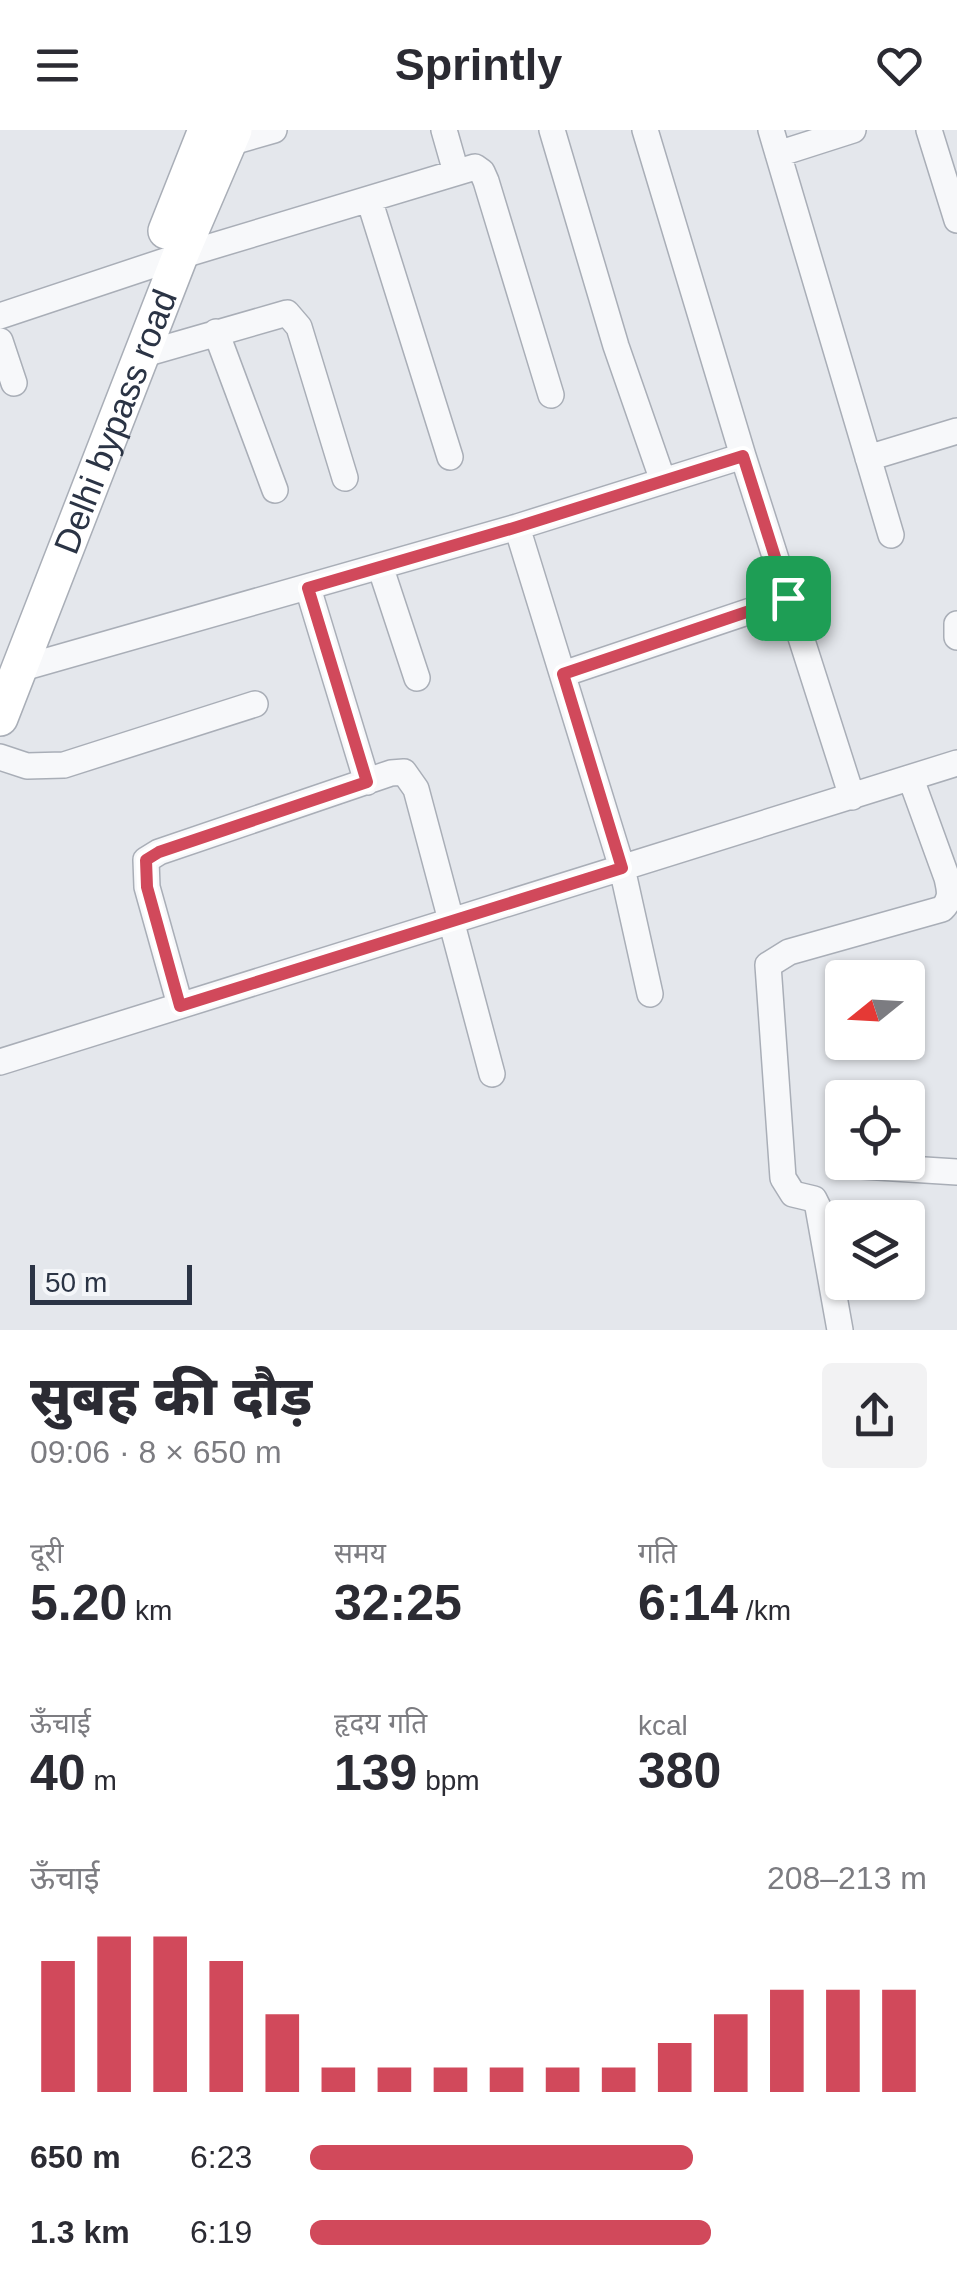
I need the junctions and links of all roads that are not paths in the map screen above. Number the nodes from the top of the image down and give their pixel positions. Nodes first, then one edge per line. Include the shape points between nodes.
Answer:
1 (274, 130) edge
2 (444, 130) edge
3 (552, 130) edge
4 (645, 130) edge
5 (854, 130) edge
6 (929, 130) edge
7 (220, 133) edge
8 (774, 142) edge
9 (456, 172) junction
10 (369, 200) junction
11 (957, 220) edge
12 (166, 261) junction
13 (0, 316) edge
14 (216, 332) junction
15 (0, 340) edge
16 (141, 355) junction
17 (14, 383) dead end
18 (551, 395) dead end
19 (957, 431) edge
20 (743, 456) junction
21 (450, 457) dead end
22 (868, 458) junction
23 (345, 478) dead end
24 (662, 481) junction
25 (275, 490) dead end
26 (517, 527) junction
27 (891, 534) dead end
28 (380, 566) junction
29 (308, 588) junction
30 (788, 598) junction
31 (957, 624) edge
32 (957, 637) edge
33 (9, 662) edge
34 (563, 674) junction
35 (417, 678) dead end
36 (255, 704) dead end
37 (0, 718) edge
38 (0, 757) edge
39 (957, 763) edge
40 (911, 778) junction
41 (367, 782) junction
42 (852, 797) junction
43 (622, 868) junction
44 (450, 922) junction
45 (650, 994) dead end
46 (180, 1006) junction
47 (0, 1062) edge
48 (492, 1074) dead end
49 (925, 1170) edge
50 (957, 1172) edge
51 (840, 1330) edge

1 - 7 street
2 - 9 street
3 - 24 street
4 - 20 street
5 - 8 street
6 - 11 street
7 - 12 main road, Delhi bypass road
8 - 22 street
9 - 10 street
9 - 18 street via 482,172
10 - 12 street
10 - 21 street
12 - 13 street
12 - 16 main road, Delhi bypass road
12 - 33 main road, Delhi bypass road
14 - 16 street
14 - 23 street via 286,313 294,318
14 - 25 street
15 - 17 street
16 - 33 main road, Delhi bypass road
19 - 22 street
20 - 24 street
20 - 30 street
22 - 27 street
24 - 26 street
26 - 28 street
26 - 34 street
28 - 29 street
28 - 35 street
29 - 33 street
29 - 41 street
30 - 34 street
30 - 42 street
31 - 32 street
33 - 37 main road, Delhi bypass road
34 - 43 street
36 - 38 street via 64,765 27,766
39 - 40 street
40 - 42 street
40 - 51 street via 947,878 948,902 789,952 768,965 782,1178 793,1194 818,1206
41 - 44 street via 404,772 416,789
41 - 46 street via 146,860 147,887
42 - 43 street
43 - 44 street
43 - 45 street
44 - 46 street
44 - 48 street
46 - 47 street
49 - 50 street

